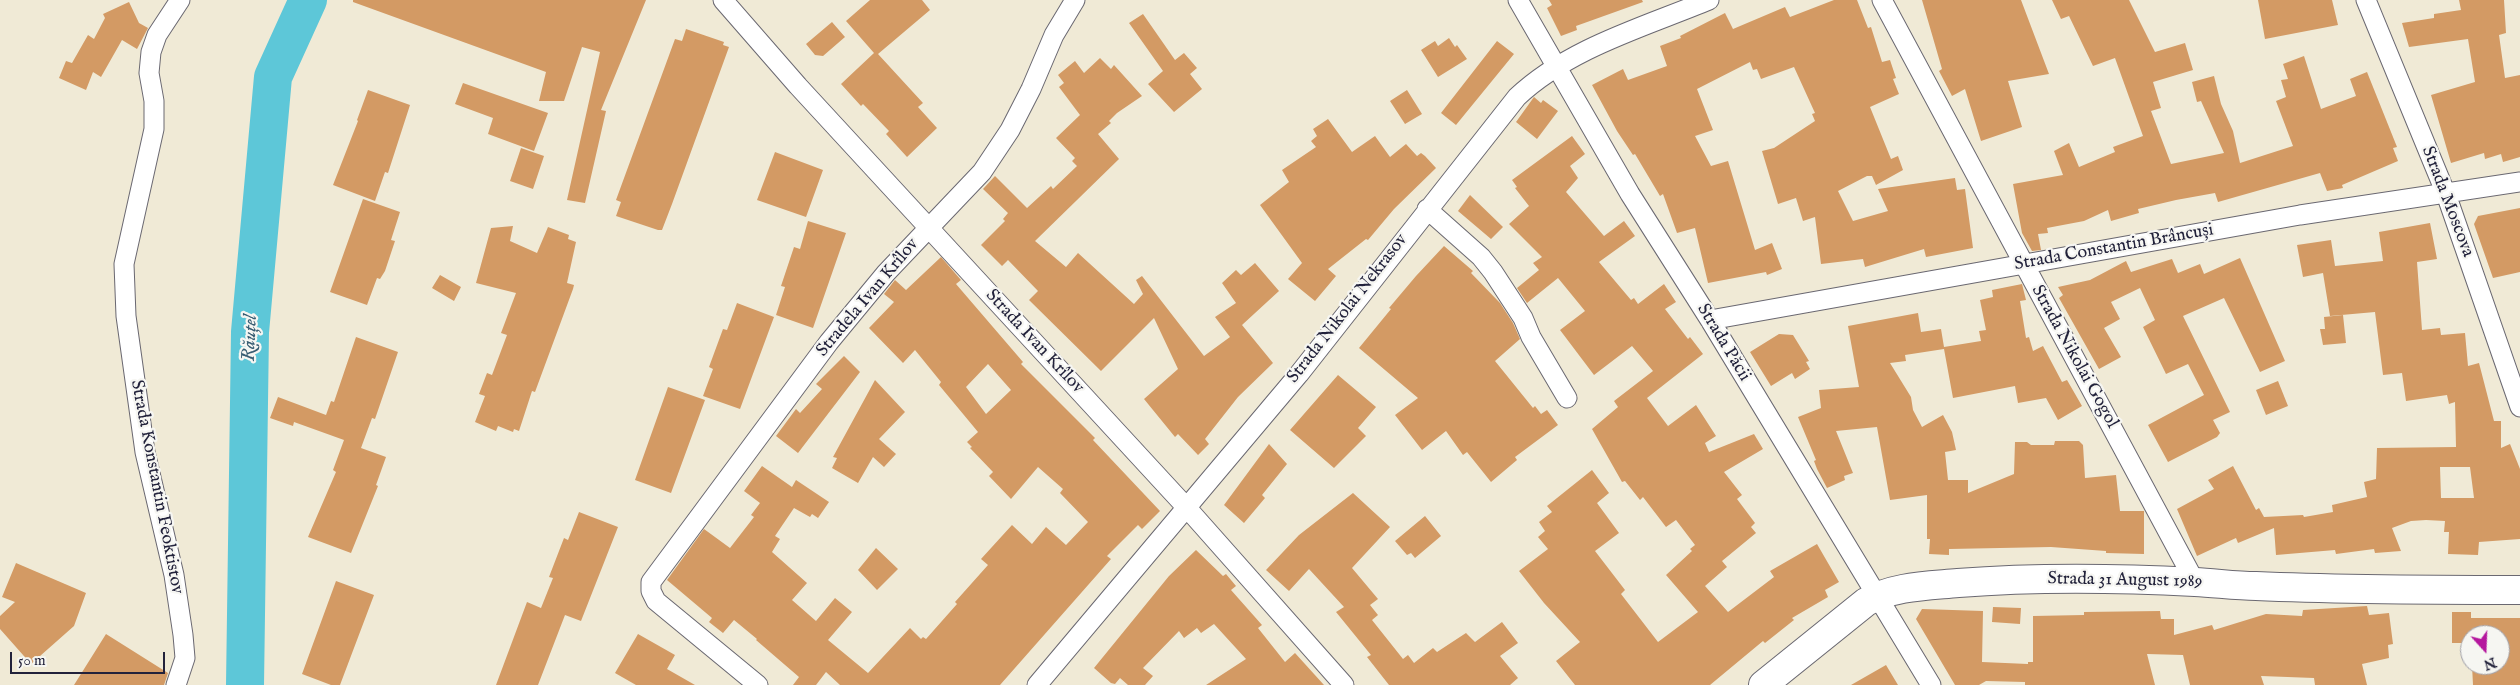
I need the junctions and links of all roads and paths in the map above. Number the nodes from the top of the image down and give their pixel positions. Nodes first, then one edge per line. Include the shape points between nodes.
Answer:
1 (180, 0) edge
2 (723, 0) edge
3 (1075, 0) edge
4 (1518, 0) edge
5 (1709, 0) edge
6 (1882, 0) edge
7 (2366, 0) edge
8 (1556, 66) junction
9 (2520, 182) edge
10 (2446, 194) junction
11 (1427, 209) junction
12 (928, 227) junction
13 (2023, 263) junction
14 (1710, 320) junction
15 (1567, 398) dead end
16 (2520, 407) edge
17 (1187, 508) junction
18 (2195, 582) junction
19 (2520, 590) edge
20 (1877, 596) junction
21 (176, 685) edge
22 (758, 685) edge
23 (1037, 685) edge
24 (1344, 685) edge
25 (1763, 685) edge
26 (1931, 685) edge

1 - 21 street, Strada Konstantin Feoktistov via 157,35 151,52 149,73 154,129 129,231 124,274 126,316 145,452 174,575 183,635 185,658
2 - 12 street, Strada Ivan Krîlov
3 - 12 street, Stradela Ivan Krîlov via 1054,35 1010,130 982,172
4 - 8 street, Strada Păcii
5 - 8 street, Strada Nikolai Nekrasov
6 - 13 street, Strada Nikolai Gogol
7 - 10 street, Strada Moscova
8 - 11 street, Strada Nikolai Nekrasov via 1517,97
8 - 14 street, Strada Păcii via 1630,194
9 - 10 street, Strada Constantin Brâncuși
10 - 13 street, Strada Constantin Brâncuși via 2300,215
10 - 16 street, Strada Moscova
11 - 15 street via 1481,257 1493,272 1523,318
11 - 17 street, Strada Nikolai Nekrasov via 1299,374
12 - 17 street, Strada Ivan Krîlov
12 - 22 street, Stradela Ivan Krîlov via 829,342 651,582 656,601
13 - 14 street, Strada Constantin Brâncuși
13 - 18 street, Strada Nikolai Gogol
14 - 20 street, Strada Păcii
17 - 23 street, Strada Nikolai Nekrasov
17 - 24 street, Strada Ivan Krîlov
18 - 19 main road, Strada 31 August 1989 via 2401,590
18 - 20 main road, Strada 31 August 1989 via 1984,581 1915,587
20 - 25 main road, Strada 31 August 1989
20 - 26 street, Strada Păcii

